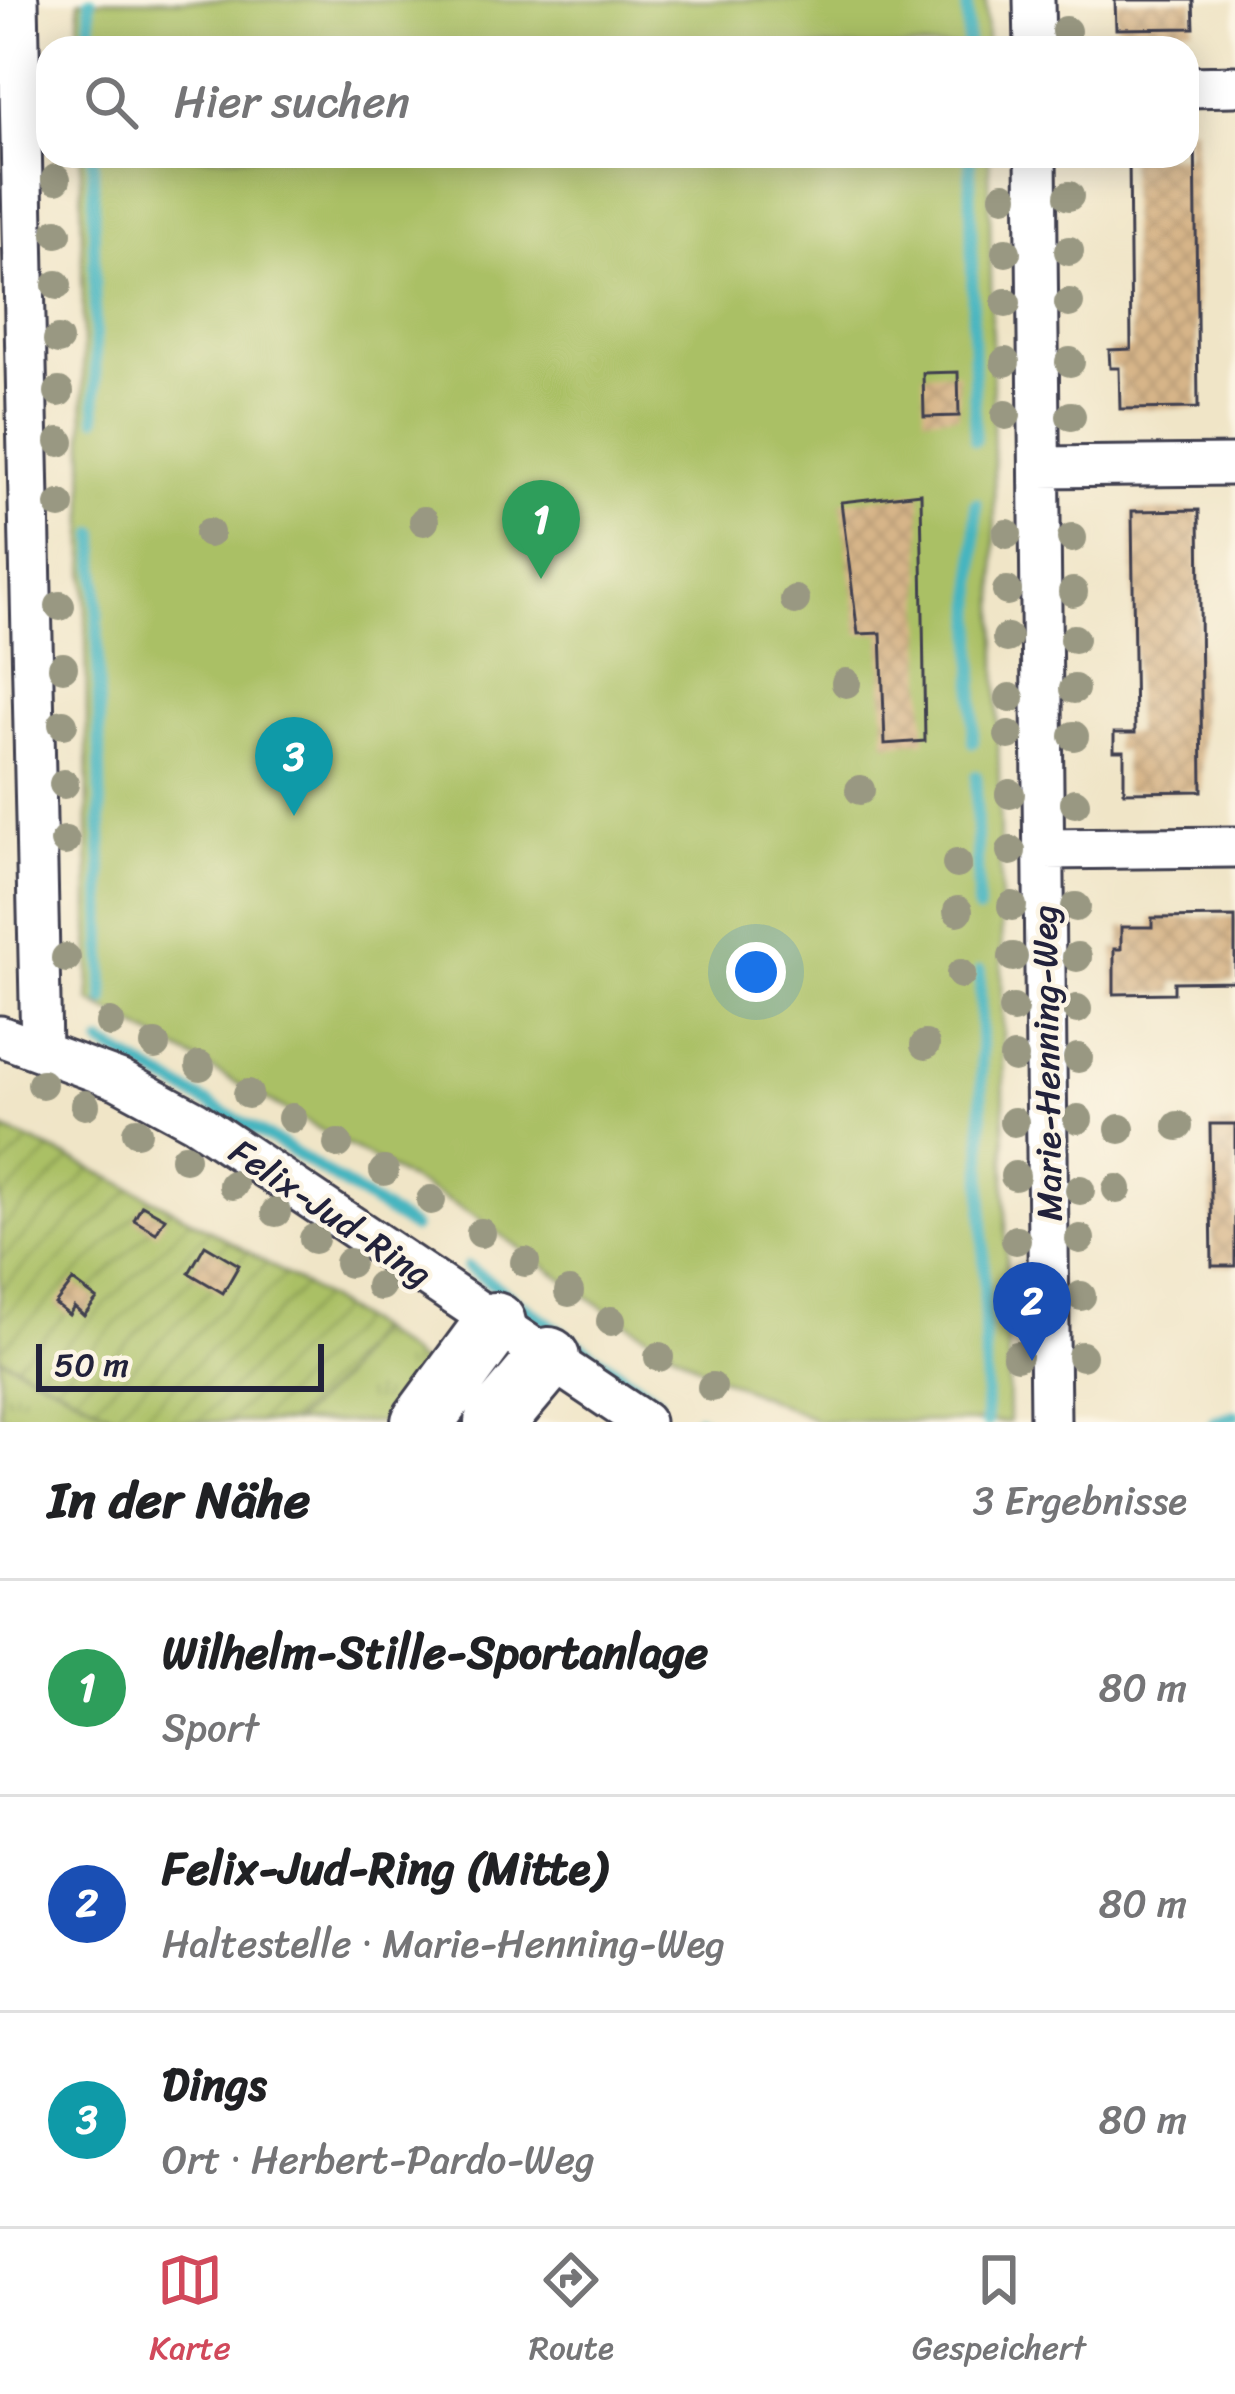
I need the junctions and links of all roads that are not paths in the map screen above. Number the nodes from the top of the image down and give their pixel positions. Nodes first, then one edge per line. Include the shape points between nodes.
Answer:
1 (18, 0) edge
2 (1034, 0) edge
3 (1035, 36) edge
4 (1235, 86) edge
5 (1199, 87) edge
6 (1036, 168) edge
7 (1235, 465) edge
8 (1040, 467) junction
9 (1235, 847) edge
10 (1044, 849) junction
11 (0, 1036) edge
12 (40, 1048) junction
13 (495, 1322) junction
14 (549, 1358) junction
15 (422, 1422) edge
16 (495, 1422) edge
17 (644, 1422) edge
18 (1051, 1422) edge

1 - 12 street
2 - 3 street
4 - 5 street
6 - 8 street, Marie-Henning-Weg
7 - 8 street
8 - 10 street, Marie-Henning-Weg
9 - 10 street
10 - 18 street, Marie-Henning-Weg
11 - 12 street, Felix-Jud-Ring
12 - 13 street, Felix-Jud-Ring via 195,1121
13 - 14 street, Felix-Jud-Ring
13 - 15 highway
14 - 16 highway
14 - 17 street, Felix-Jud-Ring

